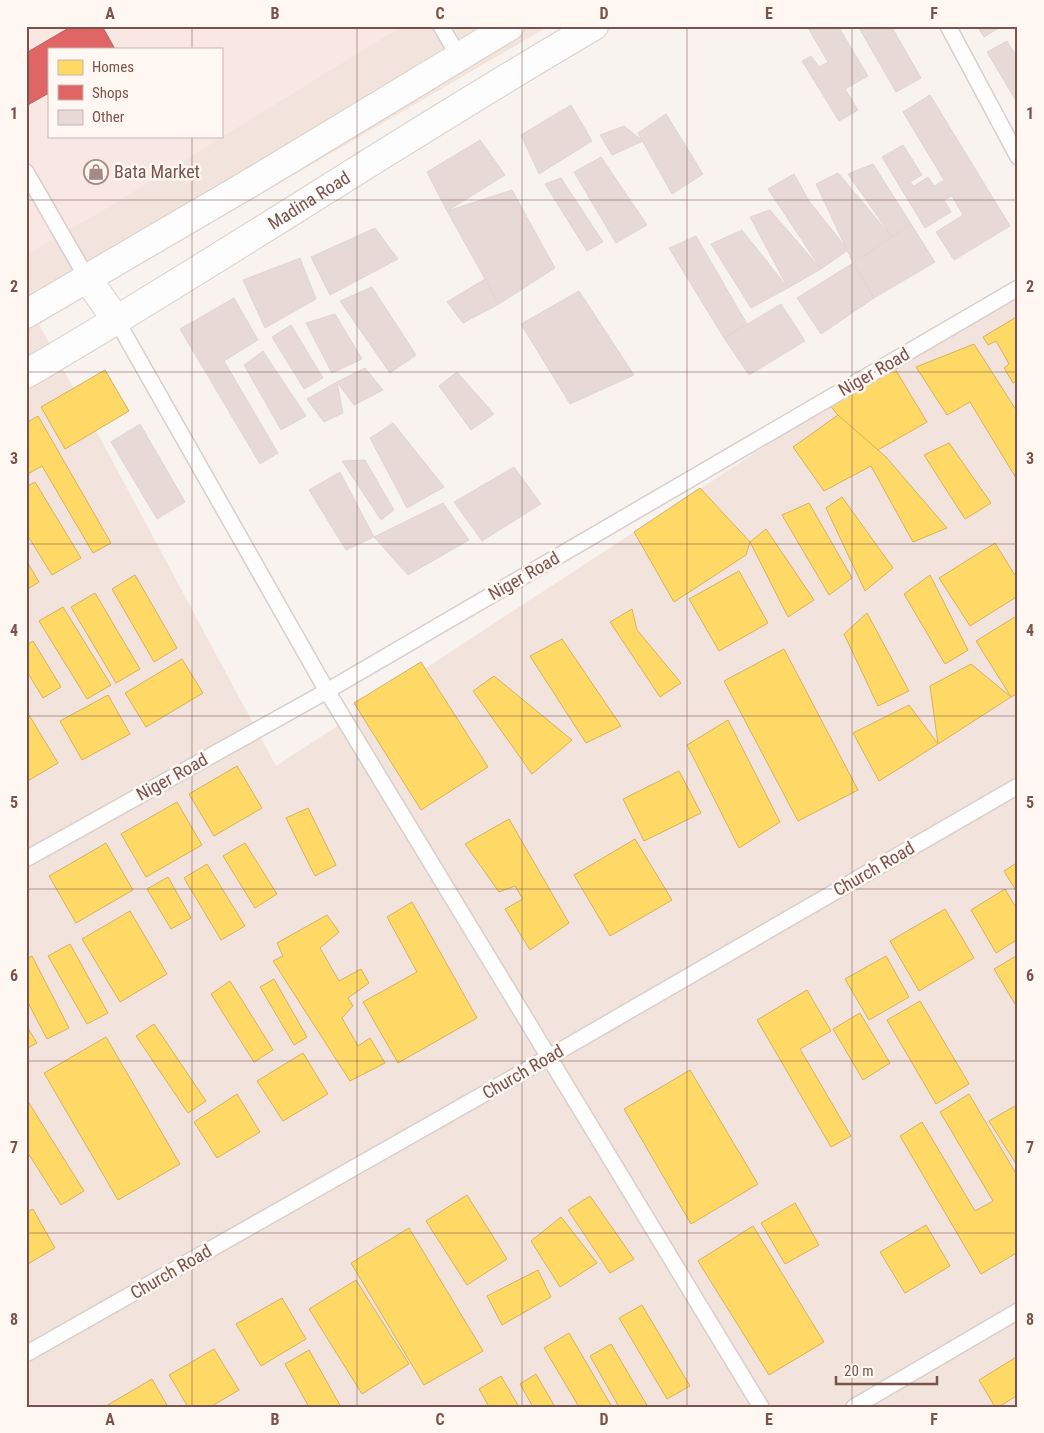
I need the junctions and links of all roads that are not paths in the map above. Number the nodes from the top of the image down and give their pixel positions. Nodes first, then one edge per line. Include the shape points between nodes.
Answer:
1 (441, 26) edge
2 (510, 26) edge
3 (594, 26) edge
4 (948, 26) edge
5 (459, 57) junction
6 (1018, 157) edge
7 (26, 172) edge
8 (87, 278) junction
9 (1018, 288) edge
10 (26, 314) edge
11 (117, 321) junction
12 (26, 374) edge
13 (327, 691) junction
14 (1018, 786) edge
15 (26, 859) edge
16 (549, 1057) junction
17 (1018, 1311) edge
18 (26, 1354) edge
19 (761, 1407) edge
20 (854, 1407) edge

1 - 5 lane
2 - 5 main road
3 - 11 main road, Madina Road via 489,87
4 - 6 lane
5 - 8 main road
7 - 8 lane
8 - 10 main road
8 - 11 main road
9 - 13 lane, Niger Road
11 - 12 main road, Madina Road
11 - 13 lane
13 - 15 lane, Niger Road
13 - 16 lane
14 - 16 lane, Church Road
16 - 18 lane, Church Road
16 - 19 lane
17 - 20 lane

